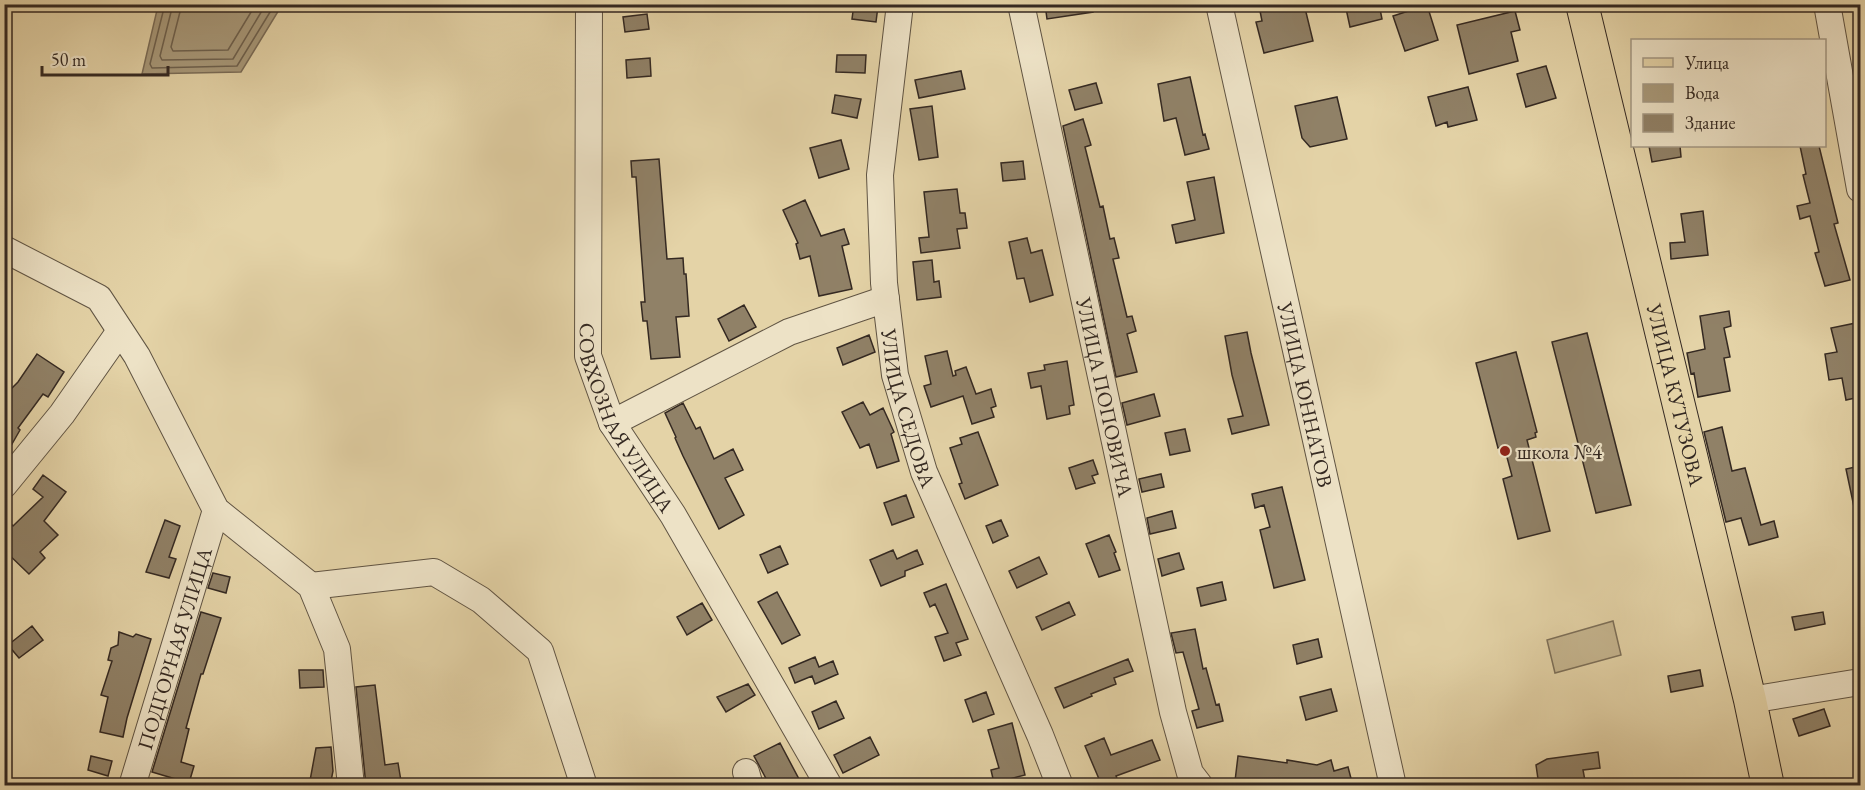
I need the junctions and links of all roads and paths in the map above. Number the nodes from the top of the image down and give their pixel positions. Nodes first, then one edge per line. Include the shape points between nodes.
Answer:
1 (589, 4) edge
2 (900, 4) edge
3 (1021, 4) edge
4 (1219, 4) edge
5 (1582, 4) edge
6 (1827, 4) edge
7 (1860, 189) edge
8 (4, 249) edge
9 (886, 299) junction
10 (120, 331) junction
11 (612, 423) junction
12 (4, 485) edge
13 (216, 510) junction
14 (312, 586) junction
15 (1860, 682) edge
16 (1749, 700) junction
17 (132, 786) edge
18 (351, 786) edge
19 (584, 786) edge
20 (829, 786) edge
21 (1060, 786) edge
22 (1200, 786) edge
23 (1393, 786) edge
24 (1767, 786) edge

1 - 11 street, СОВХОЗНАЯ УЛИЦА via 588,356
2 - 9 street, УЛИЦА СЕДОВА via 880,175
3 - 22 street, УЛИЦА ПОПОВИЧА via 1173,712 1190,773
4 - 23 street, УЛИЦА ЮННАТОВ
5 - 16 main road, УЛИЦА КУТУЗОВА
6 - 7 street
8 - 10 street via 99,298
9 - 11 street via 789,332
9 - 21 street, УЛИЦА СЕДОВА via 895,375 924,472
10 - 12 street via 62,414
10 - 13 street via 137,356
11 - 20 street, СОВХОЗНАЯ УЛИЦА via 673,515
13 - 14 street
13 - 17 street, ПОДГОРНАЯ УЛИЦА
14 - 18 street via 338,650
14 - 19 street via 434,572 481,600 540,651
15 - 16 street
16 - 24 main road, УЛИЦА КУТУЗОВА

